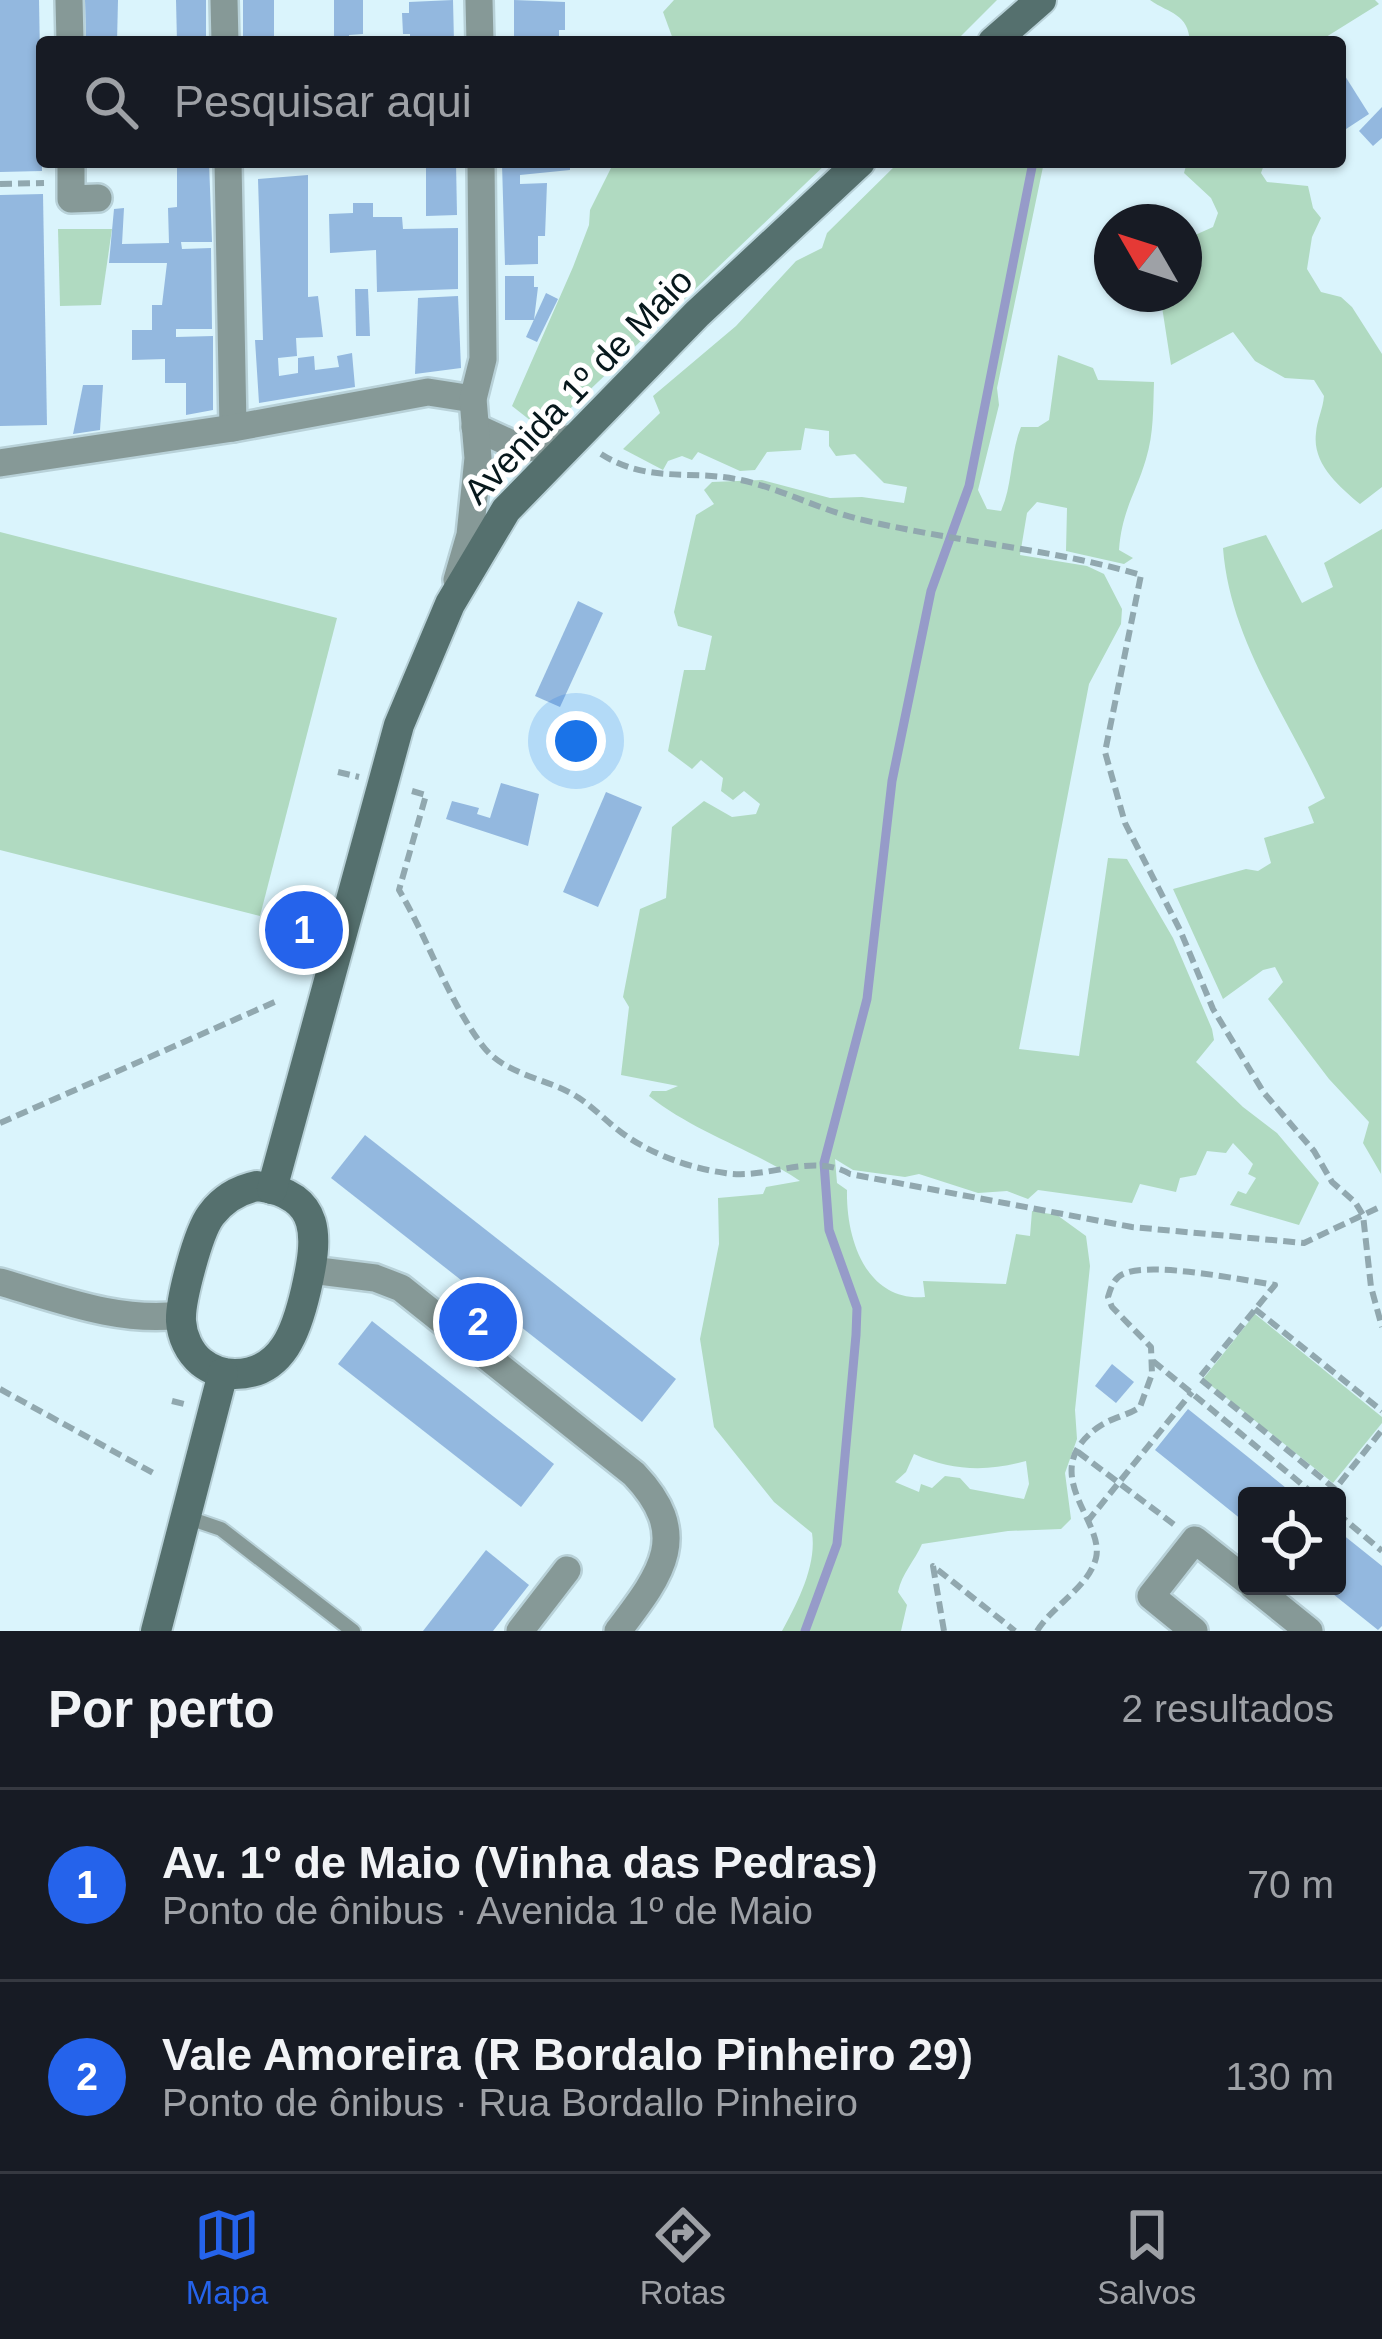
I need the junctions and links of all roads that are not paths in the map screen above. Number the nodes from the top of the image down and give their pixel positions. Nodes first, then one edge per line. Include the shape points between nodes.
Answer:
1 (70, 0) edge
2 (224, 0) edge
3 (479, 0) edge
4 (1020, 0) edge
5 (1041, 0) edge
6 (70, 36) edge
7 (225, 36) edge
8 (479, 36) edge
9 (987, 36) edge
10 (1000, 36) edge
11 (228, 168) edge
12 (481, 168) edge
13 (854, 168) edge
14 (71, 172) edge
15 (98, 198) dead end
16 (474, 413) junction
17 (232, 428) junction
18 (577, 437) junction
19 (0, 463) edge
20 (450, 604) junction
21 (272, 1189) junction
22 (311, 1270) junction
23 (0, 1282) edge
24 (181, 1315) junction
25 (224, 1373) junction
26 (186, 1517) junction
27 (567, 1570) dead end
28 (1238, 1574) edge
29 (1264, 1595) edge
30 (156, 1631) edge
31 (353, 1631) edge
32 (520, 1631) edge
33 (618, 1631) edge
34 (1194, 1631) edge
35 (1309, 1631) edge

1 - 6 street
2 - 7 street
3 - 8 street
4 - 9 main road
5 - 10 main road
11 - 17 street
12 - 16 street via 484,359
13 - 18 main road, Avenida 1º de Maio
14 - 15 street via 71,199
16 - 17 street via 428,392
16 - 18 street via 523,449
16 - 20 street via 470,536
17 - 19 street
18 - 20 main road, Avenida 1º de Maio via 506,510
20 - 21 main road, Avenida 1º de Maio via 387,763
21 - 22 main road via 309,1216
21 - 24 main road via 246,1189 213,1210
22 - 25 main road via 284,1350 260,1369
22 - 33 street via 401,1288 657,1498 666,1544 659,1572
23 - 24 street via 123,1315
24 - 25 main road via 192,1353
25 - 26 main road
26 - 30 main road
26 - 31 lane via 221,1529
27 - 32 street
28 - 34 street via 1195,1540 1150,1596
29 - 35 street

